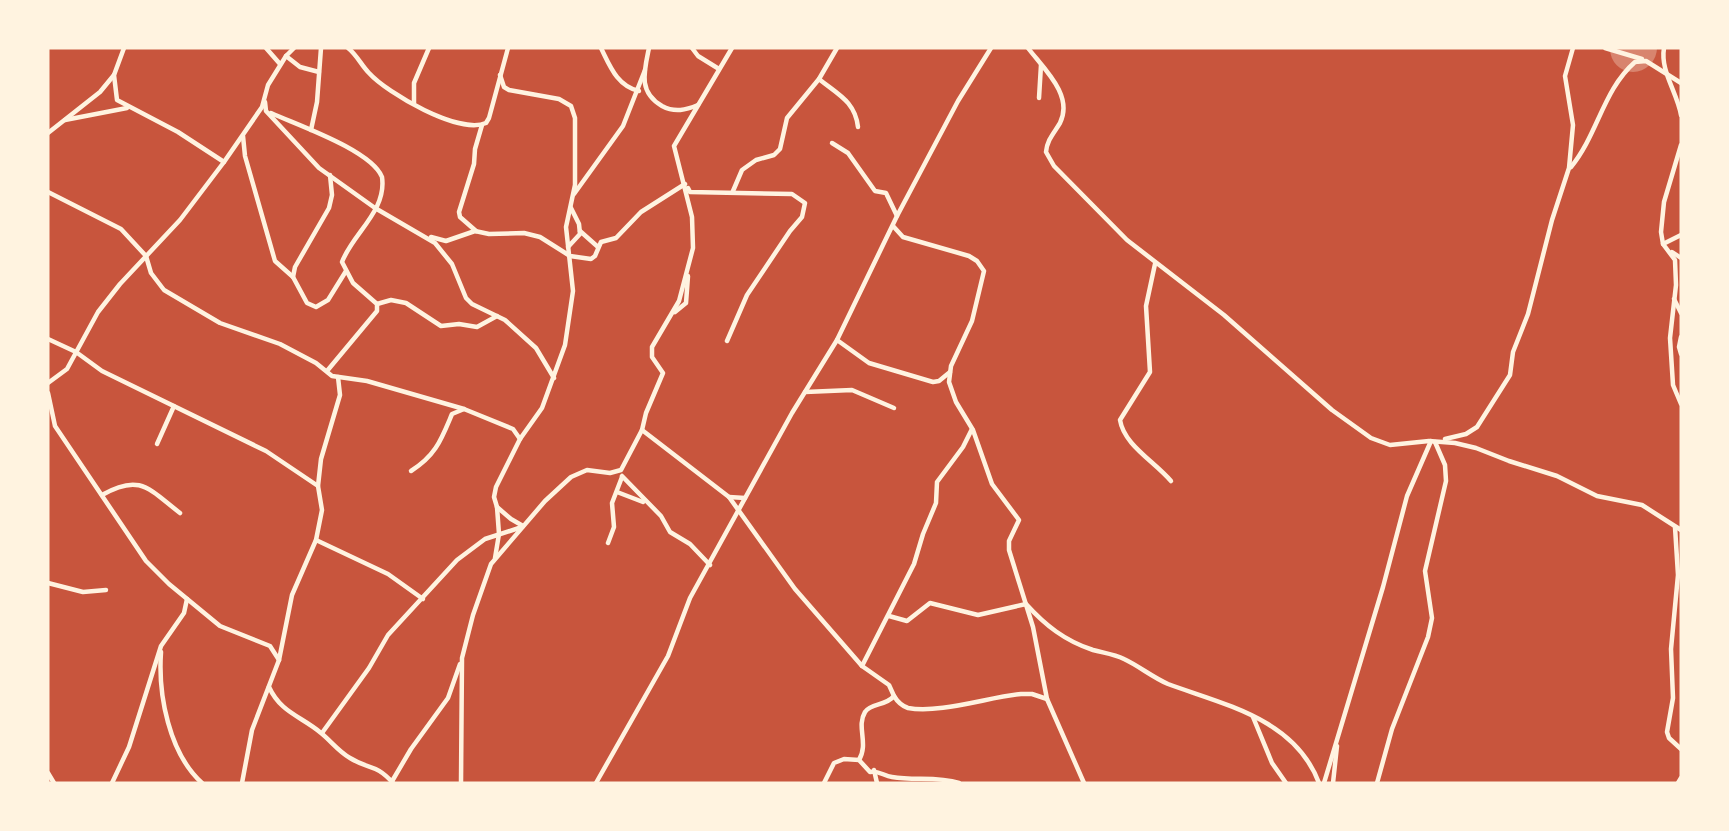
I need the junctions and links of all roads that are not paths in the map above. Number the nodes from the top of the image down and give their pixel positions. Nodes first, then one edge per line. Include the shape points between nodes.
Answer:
1 (124, 48) edge
2 (266, 48) edge
3 (294, 48) edge
4 (321, 48) edge
5 (348, 48) edge
6 (429, 48) edge
7 (508, 48) edge
8 (601, 48) edge
9 (649, 48) edge
10 (692, 48) edge
11 (732, 48) edge
12 (837, 48) edge
13 (991, 48) edge
14 (1028, 48) edge
15 (1573, 48) edge
16 (1605, 48) edge
17 (1664, 48) edge
18 (286, 56) junction
19 (1646, 60) junction
20 (280, 64) junction
21 (1041, 64) junction
22 (719, 69) junction
23 (645, 70) junction
24 (1665, 71) junction
25 (319, 72) junction
26 (114, 75) junction
27 (500, 75) junction
28 (819, 79) junction
29 (1681, 83) edge
30 (639, 91) junction
31 (1039, 98) dead end
32 (265, 99) junction
33 (414, 103) junction
34 (698, 105) junction
35 (127, 108) junction
36 (266, 111) junction
37 (1681, 115) edge
38 (64, 120) junction
39 (482, 125) junction
40 (858, 127) dead end
41 (311, 130) junction
42 (48, 133) edge
43 (243, 136) junction
44 (832, 143) dead end
45 (1681, 145) edge
46 (224, 162) junction
47 (1569, 168) junction
48 (330, 175) junction
49 (686, 185) junction
50 (48, 192) edge
51 (733, 192) junction
52 (572, 196) junction
53 (570, 206) junction
54 (375, 208) junction
55 (897, 216) junction
56 (893, 225) junction
57 (476, 231) junction
58 (580, 231) junction
59 (425, 236) junction
60 (1680, 238) edge
61 (1664, 244) junction
62 (568, 247) junction
63 (598, 247) junction
64 (1670, 250) junction
65 (146, 256) junction
66 (570, 256) junction
67 (1681, 258) edge
68 (1155, 264) junction
69 (346, 271) junction
70 (293, 277) junction
71 (1674, 298) junction
72 (377, 304) junction
73 (1681, 313) edge
74 (497, 316) junction
75 (1681, 338) edge
76 (48, 339) edge
77 (837, 340) junction
78 (727, 341) dead end
79 (76, 352) junction
80 (1681, 354) edge
81 (327, 371) junction
82 (950, 372) junction
83 (338, 377) junction
84 (554, 378) junction
85 (48, 383) edge
86 (805, 392) junction
87 (48, 393) edge
88 (1681, 404) edge
89 (174, 406) junction
90 (894, 408) dead end
91 (464, 409) junction
92 (528, 428) junction
93 (513, 429) junction
94 (972, 429) junction
95 (642, 430) junction
96 (520, 439) junction
97 (1433, 442) junction
98 (157, 444) dead end
99 (626, 462) junction
100 (411, 471) dead end
101 (622, 476) junction
102 (1171, 481) dead end
103 (318, 486) junction
104 (617, 492) junction
105 (102, 495) junction
106 (729, 498) junction
107 (745, 498) junction
108 (646, 503) junction
109 (497, 507) junction
110 (740, 509) junction
111 (180, 513) dead end
112 (523, 526) junction
113 (1675, 527) junction
114 (1681, 530) edge
115 (499, 534) junction
116 (316, 540) junction
117 (608, 543) dead end
118 (495, 558) junction
119 (710, 565) junction
120 (48, 583) edge
121 (106, 590) dead end
122 (187, 599) junction
123 (423, 599) junction
124 (1026, 604) junction
125 (889, 616) junction
126 (161, 646) junction
127 (462, 658) junction
128 (279, 660) junction
129 (862, 666) junction
130 (269, 687) junction
131 (894, 696) junction
132 (1047, 699) junction
133 (1253, 717) junction
134 (321, 733) junction
135 (1338, 740) junction
136 (1681, 749) edge
137 (860, 760) junction
138 (398, 769) junction
139 (874, 770) junction
140 (384, 772) junction
141 (48, 773) edge
142 (891, 777) junction
143 (1681, 778) edge
144 (392, 782) edge
145 (54, 783) edge
146 (112, 783) edge
147 (202, 783) edge
148 (242, 783) edge
149 (461, 783) edge
150 (596, 783) edge
151 (824, 783) edge
152 (877, 783) edge
153 (884, 783) edge
154 (959, 783) edge
155 (1084, 783) edge
156 (1286, 783) edge
157 (1319, 783) edge
158 (1324, 783) edge
159 (1333, 783) edge
160 (1377, 783) edge
161 (1678, 783) edge

1 - 26 street
2 - 20 street
3 - 18 street
4 - 25 street
5 - 33 street via 379,82
6 - 33 street via 414,83
7 - 27 street
8 - 30 street via 617,78
9 - 23 street
10 - 22 street
11 - 22 street
12 - 28 street
13 - 55 street
14 - 21 street
15 - 47 street via 1565,76 1573,124
16 - 19 street
17 - 24 street
18 - 20 street
18 - 25 street via 300,67
19 - 24 street
19 - 47 street via 1635,62 1617,82 1588,143
20 - 32 street
21 - 31 street
21 - 68 street via 1064,108 1047,146 1048,158 1112,226
22 - 34 street
23 - 30 street
23 - 34 street via 645,87 652,100 679,111
24 - 29 street
24 - 37 street
25 - 41 street
26 - 35 street via 114,95
26 - 38 street via 100,92
27 - 39 street via 489,118
27 - 52 street via 509,90 559,99 571,106 575,118
28 - 40 street via 848,100
28 - 51 street via 787,118 780,149 742,170
30 - 52 street via 623,126
32 - 36 street
32 - 43 street
33 - 39 street via 448,121
34 - 49 street via 674,146
35 - 38 street
35 - 46 street via 178,132
36 - 41 street
36 - 48 street via 308,158
38 - 42 street
39 - 57 street via 459,212
41 - 54 street via 347,147 381,172 383,182
43 - 46 street
43 - 70 street via 273,255 276,263
44 - 55 street via 848,153 875,191 886,193
45 - 61 street via 1664,202
46 - 65 street via 180,220
47 - 97 street via 1528,314 1513,352 1510,375 1477,427 1457,437
48 - 54 street
48 - 70 street via 332,201
49 - 51 street via 690,192 702,194
49 - 63 street via 649,206 616,238
49 - 95 street via 693,248 673,313 652,346 652,357 663,376
50 - 65 street via 121,229
51 - 78 street via 792,194 803,201 806,210 753,285
52 - 53 street
53 - 58 street
53 - 62 street via 566,226
54 - 59 street
54 - 69 street via 343,258
55 - 56 street
56 - 77 street
56 - 82 street via 903,237 969,256 984,271 972,321
57 - 59 street via 446,241
57 - 66 street via 535,236
58 - 62 street
58 - 63 street
59 - 74 street via 452,264 466,298
60 - 61 street
61 - 64 street
62 - 66 street
63 - 66 street via 591,259
64 - 67 street
64 - 71 street via 1676,267
65 - 79 street via 98,312
65 - 81 street via 156,281 175,299 220,323 280,344
66 - 84 street via 573,291 565,345
68 - 97 street via 1224,315 1332,410 1363,432 1390,445
68 - 102 street via 1146,306 1150,372 1120,420 1131,445
69 - 70 street via 320,307 307,303
69 - 72 street
71 - 73 street
71 - 88 street via 1670,338 1673,385
72 - 74 street via 391,300 405,303 441,326 477,327
72 - 81 street via 374,318
74 - 84 street via 536,348
75 - 80 street
76 - 79 street
77 - 82 street via 869,363 933,382
77 - 86 street
79 - 85 street via 68,369
79 - 89 street via 102,371
81 - 83 street
82 - 94 street via 953,396
83 - 91 street via 367,381
83 - 103 street via 340,395 321,459
84 - 92 street via 542,408
86 - 90 street via 852,390
86 - 107 street
87 - 105 street via 55,426
89 - 98 street
89 - 103 street via 266,451
91 - 93 street
91 - 100 street via 452,414 435,450
92 - 93 street
92 - 96 street
93 - 96 street
94 - 124 street via 992,484 1019,520 1009,550
94 - 125 street via 937,482 936,503 914,564
95 - 99 street
95 - 106 street
96 - 109 street via 496,487
97 - 113 street via 1476,448 1557,476 1597,496 1640,504
97 - 135 street via 1407,496
97 - 160 street via 1445,465 1446,481 1425,571 1432,618
99 - 101 street
99 - 112 street via 614,472 587,470 576,474
101 - 104 street
101 - 108 street
103 - 116 street via 322,510
104 - 108 street
104 - 117 street via 611,509 614,527
105 - 111 street via 120,484 134,484 156,494
105 - 122 street via 146,561
106 - 107 street
106 - 110 street
107 - 110 street
108 - 119 street via 661,516 670,532 690,544
109 - 112 street
109 - 115 street
110 - 119 street
110 - 129 street via 795,589
112 - 115 street
112 - 118 street
113 - 114 street
113 - 136 street via 1678,575 1667,732
115 - 118 street
115 - 123 street via 485,539 458,560
116 - 123 street via 388,574
116 - 128 street via 292,595
118 - 127 street via 473,615
119 - 150 street via 690,598 676,640 657,677
120 - 121 street via 83,592
122 - 126 street via 184,613
122 - 128 street via 224,629 270,646
123 - 134 street via 388,636
124 - 125 street via 978,615 930,603 907,621
124 - 132 street
124 - 133 street via 1063,636
125 - 129 street
126 - 146 street via 129,747
126 - 147 street via 167,715 185,761
127 - 138 street via 448,698
127 - 149 street
128 - 130 street
129 - 131 street via 889,685
130 - 134 street via 285,711
130 - 148 street via 252,730
131 - 132 street via 904,706 913,708 1022,694
131 - 137 street via 867,709 863,715 865,745
132 - 155 street
133 - 156 street via 1272,764
133 - 157 street via 1267,721 1287,737 1306,758
134 - 140 street via 349,757
135 - 158 street
135 - 159 street
137 - 139 street via 870,772
137 - 151 street via 834,763
138 - 140 street
138 - 144 street
139 - 142 street
139 - 152 street
140 - 144 street
141 - 145 street
142 - 153 street
142 - 154 street
143 - 161 street

